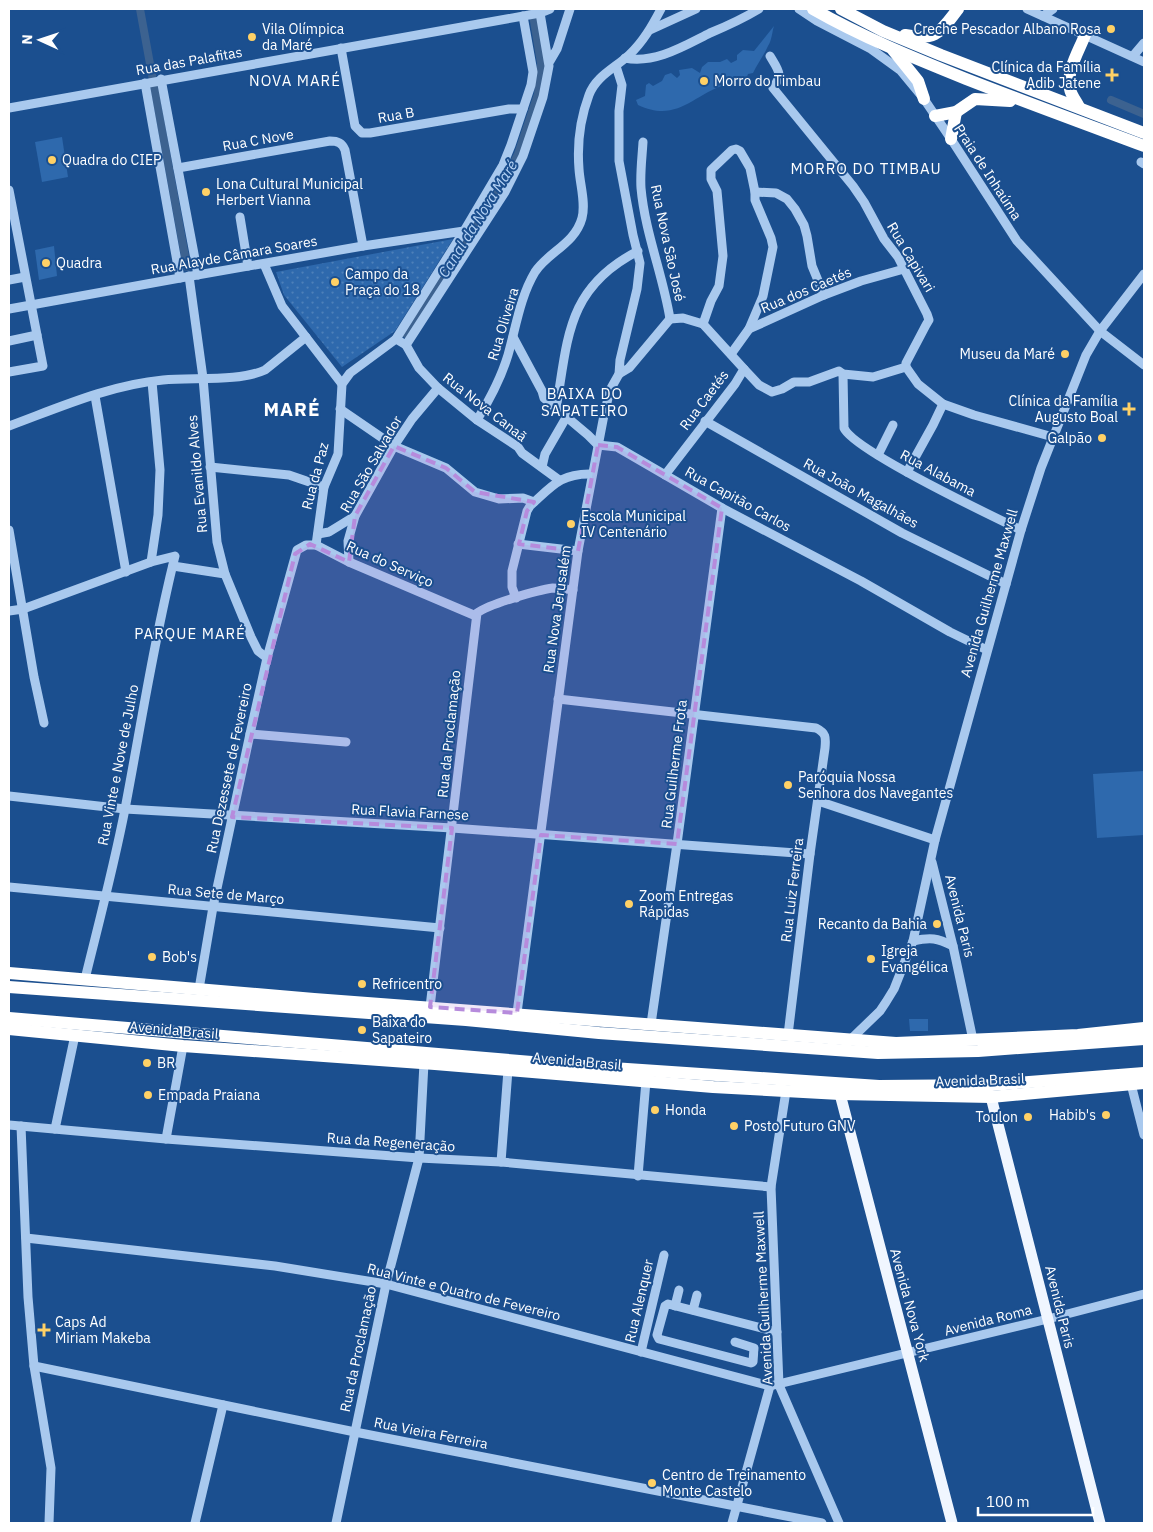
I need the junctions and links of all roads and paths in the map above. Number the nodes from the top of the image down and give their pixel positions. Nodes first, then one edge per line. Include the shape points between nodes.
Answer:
1 (550, 9) edge
2 (570, 9) edge
3 (661, 9) edge
4 (696, 9) edge
5 (759, 9) edge
6 (799, 9) edge
7 (814, 9) edge
8 (842, 9) edge
9 (958, 9) edge
10 (1026, 9) edge
11 (1053, 9) edge
12 (532, 14) junction
13 (1043, 16) junction
14 (650, 30) junction
15 (883, 31) junction
16 (1085, 35) junction
17 (1144, 43) edge
18 (341, 48) junction
19 (892, 48) junction
20 (770, 56) dead end
21 (1133, 56) junction
22 (625, 58) junction
23 (550, 61) junction
24 (1144, 62) edge
25 (616, 66) junction
26 (152, 81) junction
27 (924, 99) junction
28 (1028, 104) junction
29 (1079, 107) junction
30 (9, 108) edge
31 (523, 109) junction
32 (956, 112) junction
33 (935, 116) junction
34 (1144, 133) edge
35 (952, 139) junction
36 (643, 142) dead end
37 (1144, 146) edge
38 (178, 168) junction
39 (9, 192) edge
40 (755, 192) junction
41 (240, 217) dead end
42 (12, 221) edge
43 (464, 231) junction
44 (363, 246) junction
45 (20, 250) junction
46 (9, 251) edge
47 (638, 251) junction
48 (264, 264) junction
49 (248, 266) junction
50 (904, 269) junction
51 (1144, 274) edge
52 (194, 276) junction
53 (25, 277) junction
54 (180, 278) junction
55 (9, 280) edge
56 (824, 295) junction
57 (31, 304) junction
58 (9, 309) edge
59 (670, 319) junction
60 (703, 324) junction
61 (749, 329) junction
62 (1100, 330) junction
63 (37, 335) junction
64 (306, 337) junction
65 (513, 337) junction
66 (396, 339) junction
67 (9, 341) edge
68 (406, 345) junction
69 (731, 354) junction
70 (1144, 365) edge
71 (906, 367) junction
72 (744, 369) junction
73 (9, 372) edge
74 (619, 374) junction
75 (843, 374) junction
76 (203, 378) junction
77 (152, 382) junction
78 (342, 384) junction
79 (438, 388) junction
80 (94, 396) junction
81 (943, 404) junction
82 (340, 409) junction
83 (556, 409) junction
84 (566, 416) junction
85 (477, 420) junction
86 (705, 421) junction
87 (893, 425) dead end
88 (9, 426) edge
89 (1053, 437) junction
90 (598, 445) junction
91 (394, 446) junction
92 (878, 456) junction
93 (210, 467) junction
94 (542, 467) junction
95 (907, 472) junction
96 (592, 474) junction
97 (665, 475) junction
98 (559, 480) junction
99 (324, 487) junction
100 (534, 502) junction
101 (722, 508) junction
102 (355, 516) junction
103 (9, 530) edge
104 (1021, 530) junction
105 (318, 534) junction
106 (518, 544) junction
107 (316, 545) junction
108 (578, 552) junction
109 (151, 562) junction
110 (349, 562) junction
111 (173, 566) junction
112 (126, 572) junction
113 (225, 574) junction
114 (1006, 584) junction
115 (573, 590) junction
116 (516, 598) junction
117 (23, 609) junction
118 (9, 611) edge
119 (476, 614) junction
120 (987, 650) junction
121 (267, 658) junction
122 (558, 699) junction
123 (694, 713) junction
124 (44, 723) dead end
125 (250, 734) junction
126 (346, 742) dead end
127 (9, 796) edge
128 (818, 801) junction
129 (125, 809) junction
130 (232, 817) junction
131 (452, 828) junction
132 (541, 835) junction
133 (935, 840) junction
134 (677, 844) junction
135 (810, 854) junction
136 (931, 859) junction
137 (9, 887) edge
138 (106, 896) junction
139 (213, 907) junction
140 (440, 928) junction
141 (913, 941) junction
142 (953, 946) junction
143 (9, 973) edge
144 (26, 974) junction
145 (85, 979) junction
146 (9, 987) edge
147 (199, 989) junction
148 (91, 994) junction
149 (430, 1007) junction
150 (517, 1014) junction
151 (9, 1018) edge
152 (651, 1024) junction
153 (1144, 1028) edge
154 (14, 1029) edge
155 (75, 1035) junction
156 (788, 1035) junction
157 (1144, 1039) edge
158 (850, 1040) junction
159 (973, 1040) junction
160 (299, 1043) junction
161 (735, 1043) junction
162 (183, 1046) junction
163 (424, 1063) junction
164 (508, 1070) junction
165 (676, 1073) junction
166 (1144, 1074) edge
167 (646, 1081) junction
168 (1144, 1083) edge
169 (1131, 1084) junction
170 (786, 1091) junction
171 (840, 1094) junction
172 (991, 1097) junction
173 (9, 1125) edge
174 (21, 1126) junction
175 (55, 1129) junction
176 (1144, 1135) edge
177 (166, 1139) junction
178 (419, 1158) junction
179 (501, 1162) junction
180 (638, 1176) junction
181 (771, 1187) junction
182 (26, 1238) junction
183 (664, 1255) dead end
184 (386, 1284) junction
185 (679, 1290) dead end
186 (1144, 1294) edge
187 (697, 1295) dead end
188 (675, 1306) junction
189 (693, 1310) junction
190 (1048, 1319) junction
191 (777, 1332) junction
192 (735, 1342) dead end
193 (641, 1352) junction
194 (908, 1353) junction
195 (34, 1366) junction
196 (775, 1386) junction
197 (223, 1405) junction
198 (355, 1432) junction
199 (736, 1508) junction
200 (49, 1523) edge
201 (195, 1523) edge
202 (336, 1523) edge
203 (732, 1523) edge
204 (822, 1523) edge
205 (839, 1523) edge
206 (952, 1523) edge
207 (1100, 1523) edge

1 - 12 street, Rua das Palafitas
2 - 23 street
3 - 14 street, Rua Oliveira
4 - 14 street
5 - 22 street via 659,56 639,60
6 - 27 street, Praia de Inhaúma via 890,62
7 - 19 highway
8 - 15 highway
9 - 15 highway via 941,31 931,36
10 - 13 street
11 - 13 street
12 - 18 street, Rua das Palafitas
12 - 23 street
12 - 31 street via 533,72
13 - 16 street
14 - 22 street, Rua Oliveira
15 - 29 highway
16 - 21 street
16 - 29 highway via 1069,80 1071,93
17 - 21 street
18 - 26 street, Rua das Palafitas
18 - 31 street, Rua B via 356,126 362,133
19 - 27 highway via 918,81
19 - 28 highway
20 - 50 street, Rua Capivari via 779,73 773,88 853,186
21 - 24 street
22 - 25 street, Rua Oliveira
23 - 68 street via 543,97 505,192
25 - 47 street, Rua Nova Jerusalém via 622,85 620,161
25 - 65 street, Rua Oliveira via 593,86 581,122 578,144 583,206 581,222 570,239 536,271 523,299
26 - 30 street, Rua das Palafitas
26 - 38 street, Rua Evanildo Alves
26 - 54 street
27 - 33 street, Praia de Inhaúma
28 - 32 highway via 975,99
28 - 37 highway
29 - 34 highway
31 - 43 street via 503,165
32 - 33 highway
32 - 35 highway
33 - 35 street, Praia de Inhaúma
35 - 62 street, Praia de Inhaúma via 1016,241
36 - 59 street, Rua Nova São José via 640,171 643,202
38 - 44 street, Rua C Nove via 337,141 344,150
38 - 52 street, Rua Evanildo Alves
39 - 42 street
40 - 56 street via 776,193 795,209 804,225 812,266
40 - 60 street via 750,168 740,151 732,150 711,170 717,191 723,256 719,286
40 - 61 street via 754,200 773,247 763,296
41 - 49 street
42 - 45 street
43 - 44 street, Rua Alayde Câmara Soares
43 - 66 street
44 - 48 street, Rua Alayde Câmara Soares
45 - 46 street
45 - 53 street
47 - 74 street, Rua Nova Jerusalém via 640,273
47 - 83 street via 596,281 575,314 566,343
48 - 49 street, Rua Alayde Câmara Soares
48 - 64 street via 282,306
49 - 52 street, Rua Alayde Câmara Soares
50 - 56 street, Rua dos Caetés
50 - 71 street, Rua Capivari via 928,320 907,358
51 - 62 street, Avenida Guilherme Maxwell
52 - 54 street, Rua Alayde Câmara Soares
52 - 76 street, Rua Evanildo Alves
53 - 55 street
53 - 57 street
54 - 57 street, Rua Alayde Câmara Soares
56 - 61 street, Rua dos Caetés
57 - 58 street, Rua Alayde Câmara Soares
57 - 63 street
59 - 60 street via 683,318
59 - 74 street via 629,368
60 - 69 street, Rua Caetés
61 - 69 street, Rua dos Caetés
62 - 70 street, Praia de Inhaúma
62 - 89 street, Avenida Guilherme Maxwell
63 - 67 street
63 - 73 street via 43,366
64 - 76 street via 259,373
64 - 78 street
65 - 83 street via 544,398
65 - 85 street, Rua Oliveira via 492,396
66 - 68 street
66 - 78 street via 350,373
68 - 79 street, Rua Nova Canaã via 419,368
69 - 72 street, Rua Caetés
71 - 75 street via 873,377
71 - 81 street via 924,390
72 - 75 street via 759,386 772,392 794,382 809,382 838,371
72 - 86 street, Rua Caetés
74 - 90 street, Rua Nova Jerusalém via 610,390
75 - 92 street, Rua Alabama via 846,434
76 - 77 street
76 - 93 street, Rua Evanildo Alves
77 - 80 street
77 - 109 street via 160,470
78 - 82 street, Rua da Paz
79 - 85 street, Rua Nova Canaã
79 - 91 street, Rua São Salvador
80 - 88 street
80 - 112 street
81 - 89 street
81 - 95 street
82 - 91 street
82 - 99 street, Rua da Paz via 338,454
83 - 84 street
84 - 90 street
84 - 94 street via 545,454
85 - 94 street, Rua Nova Canaã
86 - 97 street, Rua Caetés
86 - 114 street, Rua João Magalhães via 902,533
87 - 92 street
89 - 104 street, Avenida Guilherme Maxwell
90 - 96 street, Rua Nova Jerusalém
90 - 97 street, Rua Capitão Carlos via 617,447
91 - 100 street via 446,468 474,492 499,499 523,498
91 - 102 street, Rua São Salvador
92 - 95 street, Rua Alabama
93 - 99 street via 289,475
93 - 113 street, Rua Evanildo Alves via 217,542
94 - 98 street, Rua Nova Canaã
95 - 104 street, Rua Alabama
96 - 98 street
96 - 108 street, Rua Nova Jerusalém
97 - 101 street, Rua Capitão Carlos
98 - 100 street
99 - 105 street, Rua da Paz
100 - 106 street via 527,511
101 - 120 street, Rua Capitão Carlos
101 - 123 street, Rua Guilherme Frota
102 - 105 street via 329,532
102 - 110 street, Rua São Salvador via 348,541
103 - 117 street
104 - 114 street, Avenida Guilherme Maxwell
105 - 107 street, Rua da Paz
106 - 108 street
106 - 116 street via 512,571
107 - 110 street, Rua do Serviço
107 - 121 street, Rua Dezessete de Fevereiro via 306,545 295,554
108 - 115 street, Rua Nova Jerusalém
109 - 111 street, Rua Vinte e Nove de Julho via 175,556
109 - 112 street
110 - 119 street, Rua do Serviço
111 - 113 street
111 - 129 street, Rua Vinte e Nove de Julho via 149,674
112 - 117 street
113 - 121 street, Rua Evanildo Alves via 256,647
114 - 120 street, Avenida Guilherme Maxwell
115 - 116 street via 554,588
115 - 122 street, Rua Nova Jerusalém
116 - 119 street via 489,606
117 - 118 street
117 - 124 street
119 - 131 street, Rua da Proclamação
120 - 133 street, Avenida Guilherme Maxwell
121 - 125 street, Rua Dezessete de Fevereiro
122 - 123 street
122 - 132 street, Rua Nova Jerusalém
123 - 128 street, Rua Luiz Ferreira via 816,728 823,732 825,748
123 - 134 street, Rua Guilherme Frota
125 - 126 street
125 - 130 street, Rua Dezessete de Fevereiro
127 - 129 street, Rua Flavia Farnese
128 - 133 street
128 - 135 street, Rua Luiz Ferreira
129 - 130 street, Rua Flavia Farnese
129 - 138 street, Rua Vinte e Nove de Julho
130 - 131 street, Rua Flavia Farnese
130 - 139 street, Rua Dezessete de Fevereiro
131 - 132 street, Rua Flavia Farnese
131 - 140 street, Rua da Proclamação
132 - 134 street, Rua Flavia Farnese
132 - 150 street, Rua Nova Jerusalém
133 - 136 street, Avenida Guilherme Maxwell
134 - 135 street, Rua Flavia Farnese
134 - 152 street, Rua Guilherme Frota
135 - 156 street, Rua Luiz Ferreira
136 - 141 street, Avenida Guilherme Maxwell
136 - 142 street, Avenida Paris
137 - 138 street, Rua Sete de Março
138 - 139 street, Rua Sete de Março
138 - 145 street, Rua Vinte e Nove de Julho
139 - 140 street, Rua Sete de Março
139 - 147 street, Rua Dezessete de Fevereiro
140 - 149 street, Rua da Proclamação
141 - 142 street via 932,938
141 - 158 street, Avenida Guilherme Maxwell via 890,996 880,1011
142 - 159 street, Avenida Paris
143 - 144 highway
144 - 145 highway
144 - 148 highway
145 - 147 highway
146 - 148 highway, Avenida Brasil
147 - 149 highway
148 - 161 highway, Avenida Brasil via 466,1020
149 - 150 highway
150 - 152 highway
151 - 160 highway, Avenida Brasil
152 - 156 highway
153 - 159 highway
154 - 155 highway, Avenida Brasil
154 - 160 highway via 47,1028 276,1046
155 - 162 highway, Avenida Brasil
155 - 175 street
156 - 158 highway
157 - 161 highway, Avenida Brasil via 914,1054
158 - 159 highway via 896,1043
158 - 161 highway
160 - 165 highway, Avenida Brasil
162 - 163 highway, Avenida Brasil
162 - 177 street
163 - 164 highway, Avenida Brasil
163 - 178 street, Rua da Proclamação
164 - 167 highway, Avenida Brasil
164 - 179 street
165 - 166 highway, Avenida Brasil via 879,1086 992,1085
165 - 170 highway via 699,1079 766,1085
167 - 170 highway, Avenida Brasil
167 - 180 street
168 - 169 highway, Avenida Brasil
169 - 172 highway, Avenida Brasil
169 - 176 street
170 - 171 highway, Avenida Brasil
170 - 181 street, Avenida Guilherme Maxwell
171 - 172 highway, Avenida Brasil
171 - 194 main road, Avenida Nova York
172 - 190 main road, Avenida Paris
173 - 174 street, Rua da Regeneração
174 - 175 street, Rua da Regeneração
174 - 182 street
175 - 177 street, Rua da Regeneração
177 - 178 street, Rua da Regeneração
178 - 179 street, Rua da Regeneração
178 - 184 street, Rua da Proclamação
179 - 180 street, Rua da Regeneração
180 - 181 street, Rua da Regeneração
181 - 191 street, Avenida Guilherme Maxwell
182 - 184 street, Rua Vinte e Quatro de Fevereiro via 275,1266
182 - 195 street
183 - 193 street, Rua Alenquer
184 - 193 street, Rua Vinte e Quatro de Fevereiro
184 - 198 street, Rua da Proclamação
185 - 188 street
186 - 190 street, Avenida Roma
187 - 189 street
188 - 189 street
188 - 192 street via 665,1306 657,1335 659,1340 752,1363 754,1348
189 - 191 street
190 - 194 street, Avenida Roma
190 - 207 main road, Avenida Paris
191 - 196 street, Avenida Guilherme Maxwell
193 - 196 street, Rua Vinte e Quatro de Fevereiro
194 - 196 street, Avenida Roma
194 - 206 main road, Avenida Nova York
195 - 197 street, Rua Vieira Ferreira
195 - 200 street via 49,1452
196 - 199 street
196 - 205 street, Avenida Guilherme Maxwell
197 - 198 street, Rua Vieira Ferreira
197 - 201 street
198 - 199 street, Rua Vieira Ferreira
198 - 202 street, Rua da Proclamação
199 - 203 street
199 - 204 street, Rua Vieira Ferreira

